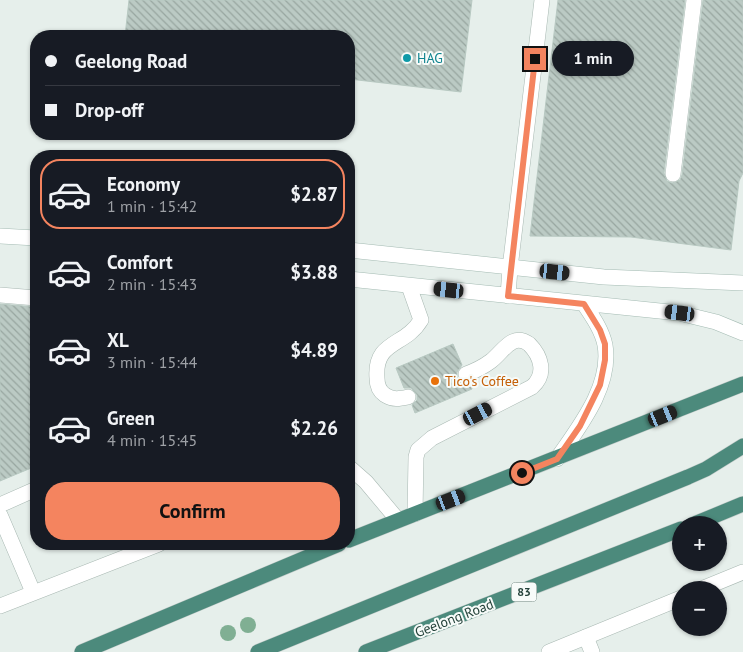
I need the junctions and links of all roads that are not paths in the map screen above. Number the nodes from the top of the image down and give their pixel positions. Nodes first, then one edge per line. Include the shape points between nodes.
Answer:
1 (542, 0) edge
2 (694, 0) edge
3 (673, 174) dead end
4 (0, 236) edge
5 (30, 238) edge
6 (355, 251) edge
7 (510, 268) junction
8 (355, 280) edge
9 (743, 283) edge
10 (409, 286) junction
11 (0, 295) edge
12 (508, 296) junction
13 (30, 298) edge
14 (584, 304) junction
15 (743, 333) edge
16 (466, 374) dead end
17 (743, 384) edge
18 (408, 397) dead end
19 (743, 446) edge
20 (557, 459) junction
21 (355, 472) edge
22 (30, 492) edge
23 (743, 504) edge
24 (0, 505) edge
25 (0, 514) edge
26 (415, 514) junction
27 (714, 516) edge
28 (398, 519) junction
29 (672, 533) edge
30 (355, 537) edge
31 (143, 550) edge
32 (325, 550) edge
33 (743, 572) edge
34 (721, 581) edge
35 (33, 592) junction
36 (672, 602) edge
37 (0, 606) edge
38 (586, 637) junction
39 (82, 652) edge
40 (258, 652) edge
41 (366, 652) edge
42 (549, 652) edge
43 (592, 652) edge

1 - 7 main road
2 - 3 main road
4 - 5 main road
6 - 7 main road
7 - 9 main road via 604,277
7 - 12 main road
8 - 10 main road
10 - 12 main road
10 - 18 main road via 421,320 410,334 381,353 376,370 381,392 394,399
11 - 13 main road
12 - 14 main road
14 - 15 main road via 691,315
14 - 20 main road via 603,337 606,352 604,369 593,403
16 - 26 main road via 488,363 515,340 529,344 541,362 540,377 532,387 432,438 421,447 415,461
17 - 20 highway
19 - 40 highway via 688,477
20 - 26 highway
21 - 28 main road
22 - 24 main road
23 - 27 highway
25 - 35 main road
26 - 28 highway
28 - 30 highway
29 - 41 highway, Geelong Road / 83
31 - 35 main road
32 - 39 highway
33 - 34 main road
35 - 37 main road
36 - 38 main road
38 - 42 main road
38 - 43 main road

